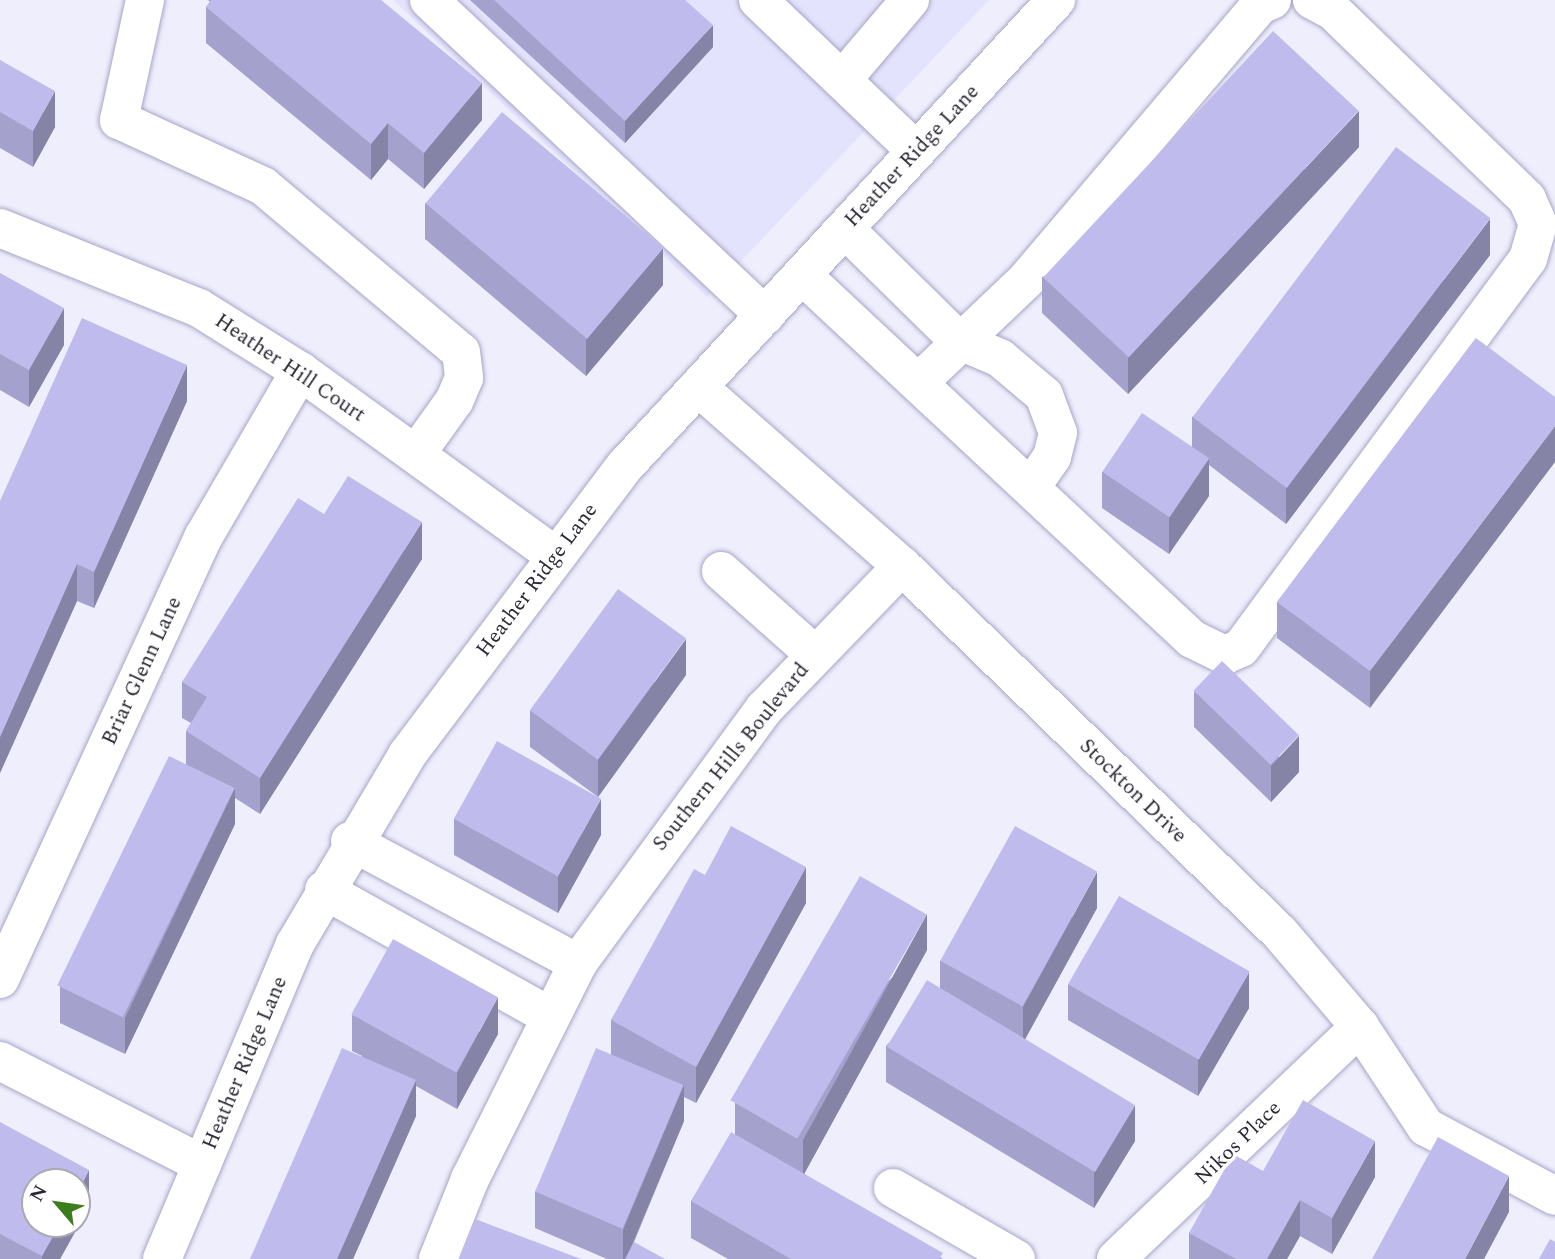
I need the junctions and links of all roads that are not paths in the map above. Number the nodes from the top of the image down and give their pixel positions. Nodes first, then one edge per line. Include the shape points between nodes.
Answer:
1 (145, 0) edge
2 (429, 0) edge
3 (758, 0) edge
4 (910, 0) edge
5 (1056, 0) edge
6 (1272, 0) edge
7 (1312, 0) edge
8 (842, 80) junction
9 (916, 151) junction
10 (0, 228) edge
11 (845, 229) junction
12 (802, 275) junction
13 (765, 315) junction
14 (958, 340) junction
15 (300, 371) junction
16 (919, 382) junction
17 (698, 387) junction
18 (403, 444) junction
19 (1031, 485) junction
20 (554, 555) junction
21 (902, 566) junction
22 (720, 571) dead end
23 (814, 654) junction
24 (351, 841) junction
25 (324, 890) junction
26 (578, 962) junction
27 (0, 979) edge
28 (551, 1017) junction
29 (1360, 1027) junction
30 (0, 1061) edge
31 (202, 1164) junction
32 (893, 1188) dead end
33 (1555, 1196) edge
34 (162, 1259) edge
35 (438, 1259) edge
36 (1016, 1259) edge
37 (1116, 1259) edge

1 - 18 street via 120,120 263,186 461,352 464,378 454,401
2 - 13 street
3 - 8 street
4 - 8 street
5 - 9 street, Heather Ridge Lane
6 - 14 street via 1260,5 1026,280
7 - 19 street via 1333,11 1527,199 1538,225 1528,259 1241,648 1225,655 1192,639
8 - 9 street
9 - 11 street, Heather Ridge Lane
10 - 15 street, Heather Hill Court via 198,308
11 - 12 street, Heather Ridge Lane
11 - 14 street
12 - 13 street, Heather Ridge Lane
12 - 16 street
13 - 17 street, Heather Ridge Lane
14 - 16 street
14 - 19 street via 1030,377 1054,411 1058,433 1052,457
15 - 18 street, Heather Hill Court
15 - 27 street, Briar Glenn Lane via 204,536
16 - 19 street
17 - 20 street, Heather Ridge Lane
17 - 21 street, Stockton Drive
18 - 20 street, Heather Hill Court
20 - 24 street, Heather Ridge Lane
21 - 23 street, Southern Hills Boulevard
21 - 29 street, Stockton Drive via 1280,933
22 - 23 street
23 - 26 street, Southern Hills Boulevard via 671,829
24 - 25 street, Heather Ridge Lane
24 - 26 street
25 - 28 street
25 - 31 street, Heather Ridge Lane
26 - 28 street, Southern Hills Boulevard
28 - 35 street, Southern Hills Boulevard
29 - 33 street, Stockton Drive via 1426,1127
29 - 37 street, Nikos Place
30 - 31 street
31 - 34 street, Heather Ridge Lane
32 - 36 street

